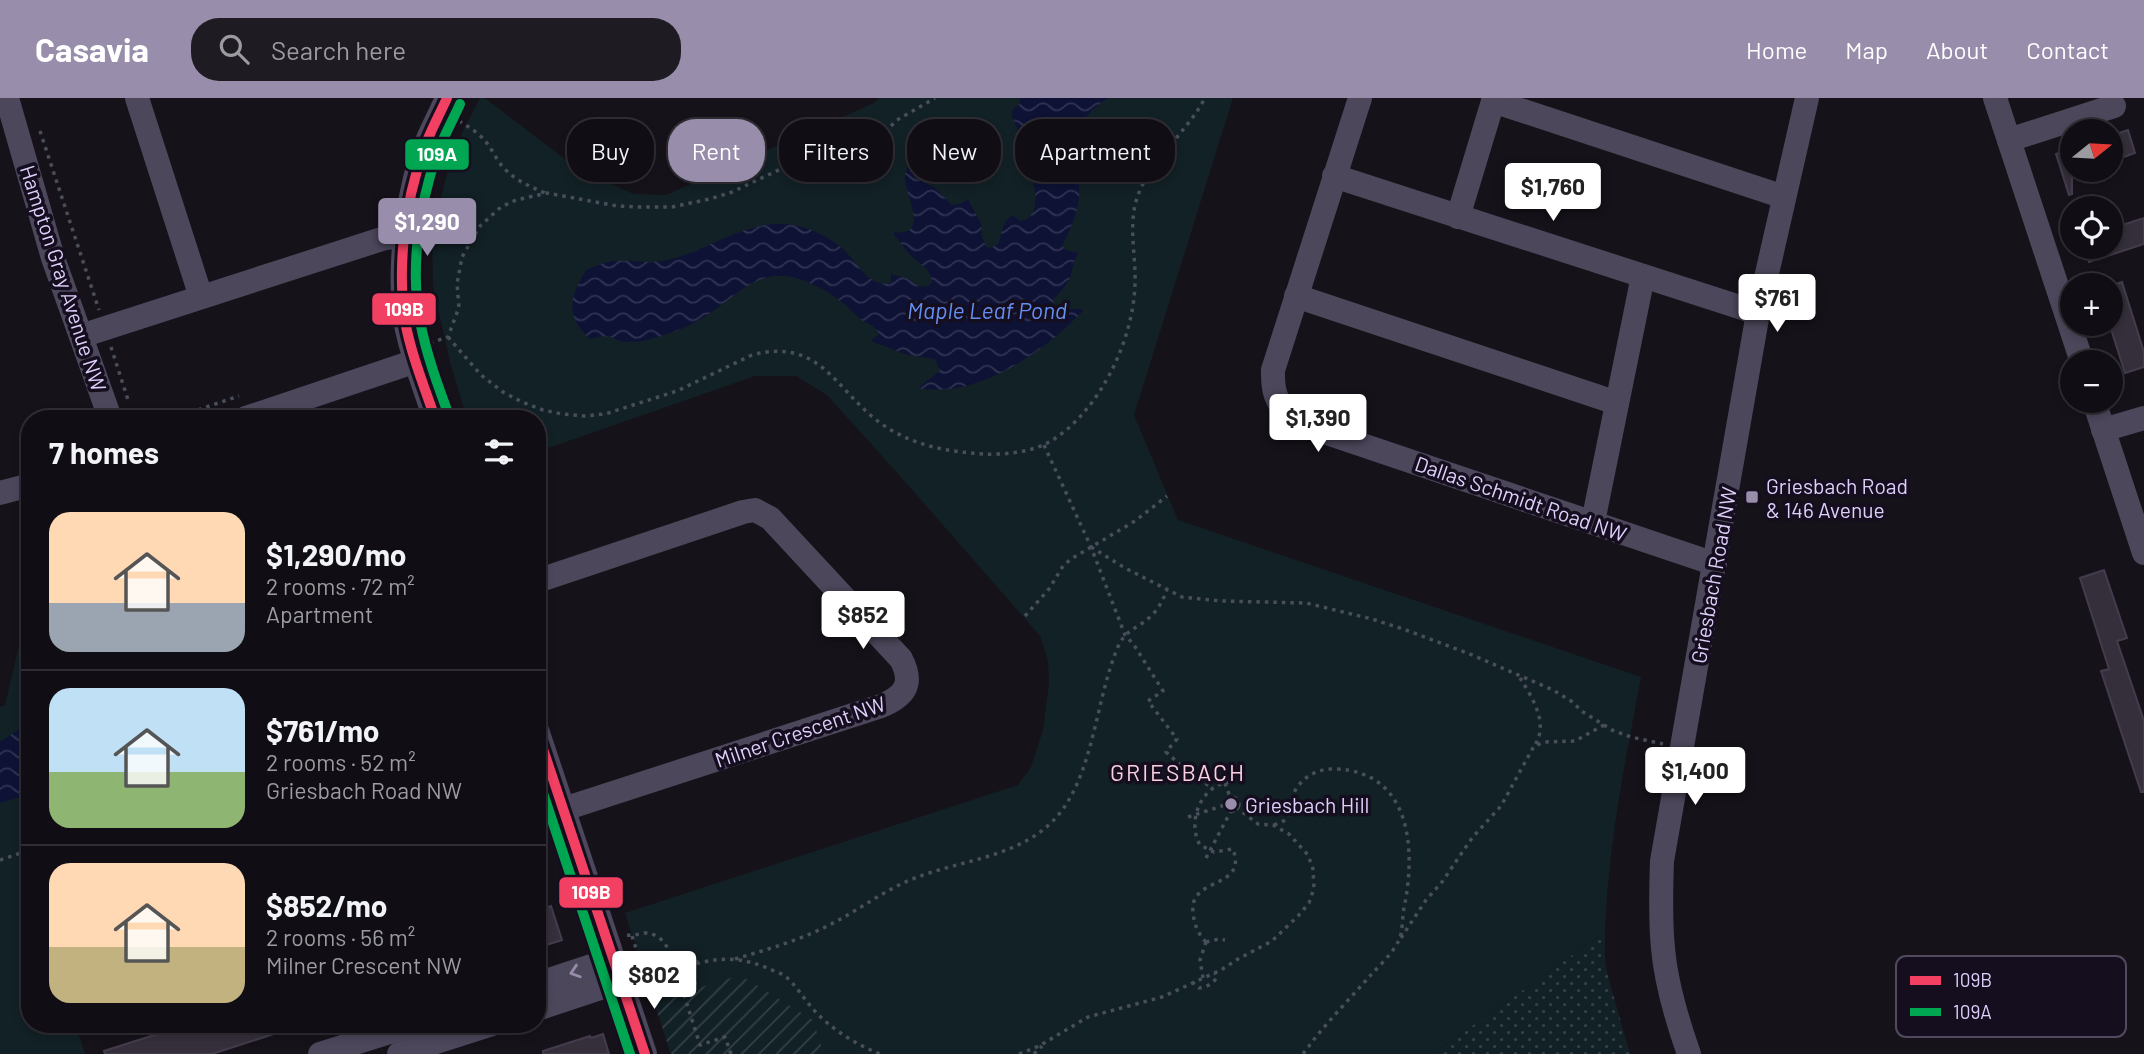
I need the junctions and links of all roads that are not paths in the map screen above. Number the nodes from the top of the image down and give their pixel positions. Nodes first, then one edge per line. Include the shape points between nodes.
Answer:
1 (7, 98) edge
2 (137, 98) edge
3 (1360, 98) edge
4 (1807, 98) edge
5 (1995, 98) edge
6 (1493, 99) edge
7 (444, 105) edge
8 (2114, 106) dead end
9 (2009, 140) junction
10 (1335, 176) junction
11 (1784, 197) junction
12 (1458, 216) junction
13 (405, 236) junction
14 (1643, 276) junction
15 (1296, 296) junction
16 (201, 298) junction
17 (1758, 313) junction
18 (93, 333) junction
19 (2077, 350) edge
20 (421, 353) junction
21 (1617, 403) junction
22 (119, 410) edge
23 (268, 410) edge
24 (433, 410) edge
25 (2098, 413) edge
26 (2144, 418) edge
27 (2103, 429) junction
28 (21, 487) edge
29 (0, 491) edge
30 (1593, 522) junction
31 (2144, 552) edge
32 (1715, 564) junction
33 (546, 578) edge
34 (546, 756) edge
35 (564, 809) junction
36 (617, 970) junction
37 (546, 982) edge
38 (546, 1005) edge
39 (402, 1033) edge
40 (464, 1033) edge
41 (385, 1044) edge
42 (320, 1054) edge
43 (399, 1054) edge
44 (645, 1054) edge
45 (1689, 1054) edge

1 - 18 street, Hampton Gray Avenue NW via 53,258
2 - 16 street
3 - 10 street, Dallas Schmidt Road NW
4 - 11 street, Griesbach Road NW
5 - 9 street
6 - 11 street
6 - 12 street
7 - 13 street via 422,155
8 - 9 street
9 - 19 street
10 - 12 street
10 - 15 street, Dallas Schmidt Road NW
11 - 17 street, Griesbach Road NW
12 - 14 street
13 - 16 street via 385,238
13 - 20 street via 406,322
14 - 17 street
14 - 21 street
15 - 21 street
15 - 30 street, Dallas Schmidt Road NW via 1273,370 1273,386 1275,398 1303,425
16 - 18 street
17 - 32 street, Griesbach Road NW
18 - 22 street, Hampton Gray Avenue NW
20 - 23 street
20 - 24 street
21 - 30 street
25 - 27 street
26 - 27 street
27 - 31 street
28 - 29 street
30 - 32 street, Dallas Schmidt Road NW
32 - 45 street, Griesbach Road NW via 1662,861 1663,951
33 - 35 street, Milner Crescent NW via 755,510 770,519 901,659 908,676 901,695 881,706
34 - 35 street
35 - 36 street
36 -> 37 street
36 - 38 street
36 - 44 street
39 - 41 street
40 - 43 street
41 - 42 street

